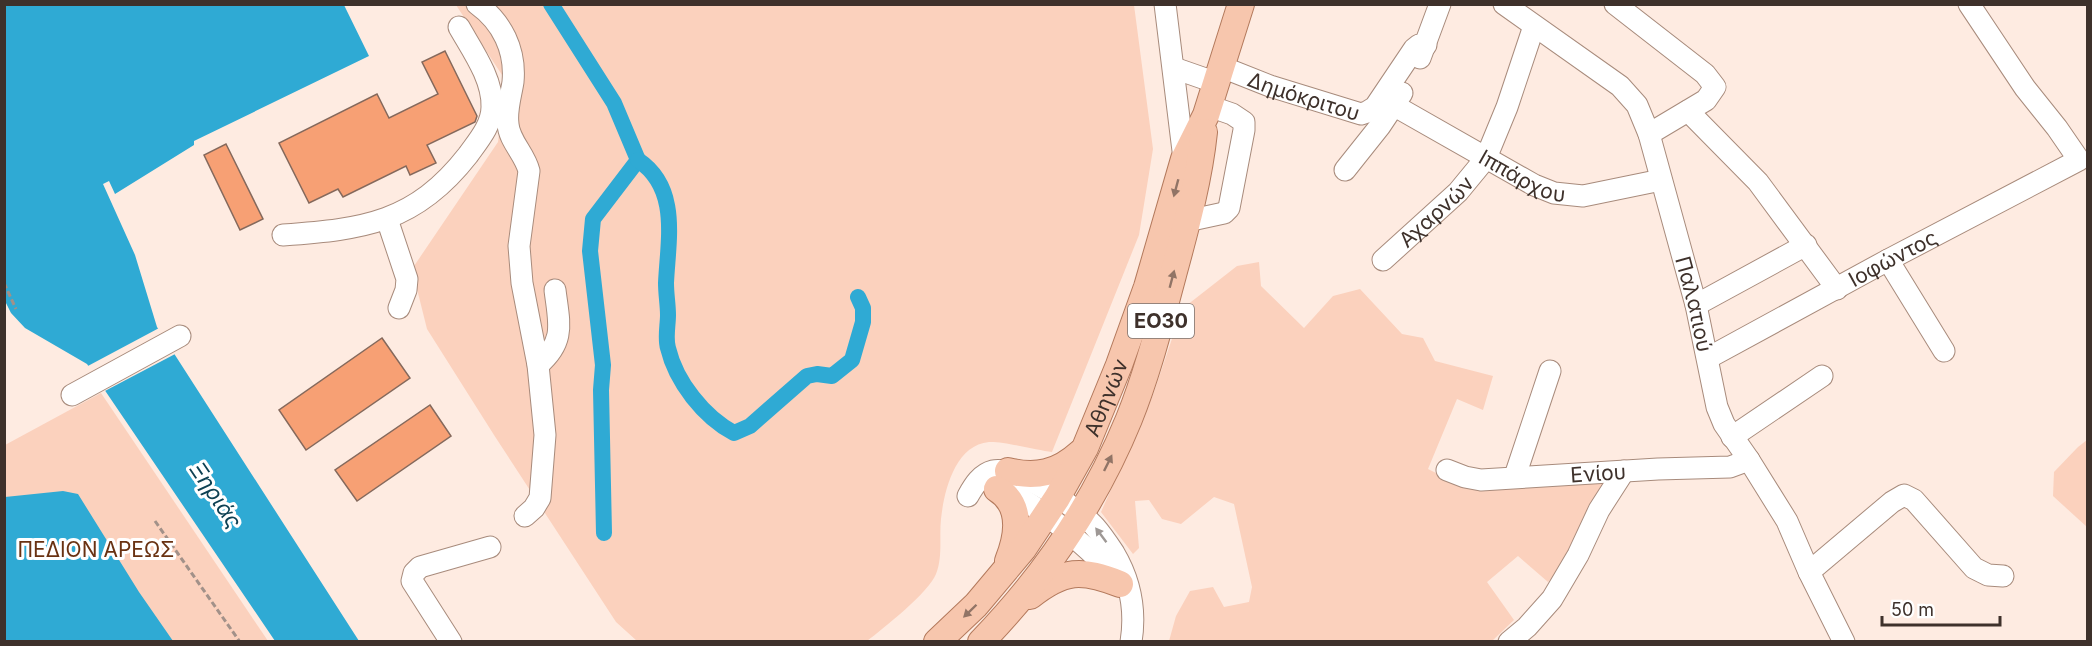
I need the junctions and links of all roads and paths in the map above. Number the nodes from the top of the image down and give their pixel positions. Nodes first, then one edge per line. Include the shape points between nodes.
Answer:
1 (477, 4) edge
2 (1165, 4) edge
3 (1241, 4) edge
4 (1440, 4) edge
5 (1504, 4) edge
6 (1616, 4) edge
7 (1969, 4) edge
8 (1534, 26) junction
9 (459, 27) dead end
10 (1426, 45) junction
11 (1174, 68) junction
12 (1214, 93) junction
13 (1395, 106) junction
14 (1688, 111) junction
15 (1649, 134) junction
16 (1486, 158) junction
17 (1192, 160) junction
18 (1345, 170) dead end
19 (1661, 180) junction
20 (387, 219) junction
21 (1187, 221) junction
22 (283, 235) dead end
23 (1806, 245) junction
24 (1383, 260) dead end
25 (1888, 260) junction
26 (4, 283) edge
27 (1837, 289) junction
28 (555, 290) dead end
29 (1696, 305) junction
30 (399, 308) dead end
31 (16, 309) dead end
32 (180, 336) dead end
33 (1944, 351) dead end
34 (1708, 358) junction
35 (538, 365) junction
36 (1550, 371) dead end
37 (1821, 376) dead end
38 (72, 395) dead end
39 (1732, 437) junction
40 (1084, 448) junction
41 (1749, 460) junction
42 (1447, 470) dead end
43 (1624, 471) junction
44 (1515, 476) junction
45 (1003, 480) junction
46 (1051, 507) junction
47 (525, 516) dead end
48 (155, 521) dead end
49 (1075, 524) junction
50 (490, 547) dead end
51 (1809, 572) junction
52 (2002, 576) dead end
53 (997, 582) junction
54 (1126, 591) junction
55 (1010, 608) junction
56 (1135, 638) edge
57 (240, 642) edge
58 (451, 642) edge
59 (937, 642) edge
60 (981, 642) edge
61 (1509, 642) edge
62 (1844, 642) edge

1 - 35 street via 500,26 512,58 507,125 529,171 519,246
2 - 11 street
3 - 12 main road, Αθηνών / ΕΟ30
4 - 10 street
5 - 8 street, Παλατιού
6 - 14 street via 1705,74 1715,87 1706,100
7 - 25 street, Ιοφώντος via 2079,160
8 - 15 street, Παλατιού via 1620,87 1637,105
8 - 16 street, Αχαρνών via 1508,107
9 - 20 street via 489,88 489,122 476,144 442,183 424,199
10 - 12 street, Δημόκριτου via 1416,48 1375,107 1361,114 1270,86
10 - 13 street
11 - 12 street
11 - 17 street
12 - 17 main road, Αθηνών / ΕΟ30
12 - 21 street via 1244,122 1229,208 1224,213
13 - 16 street, Ιππάρχου
13 - 18 street
14 - 15 street
14 - 23 street via 1753,176
15 - 19 street, Παλατιού
16 - 19 street, Ιππάρχου via 1534,185 1570,196
16 - 24 street, Αχαρνών via 1458,192
17 - 21 main road, Αθηνών / ΕΟ30
17 -> 40 main road, Αθηνών / ΕΟ30 via 1119,365
19 - 29 street, Παλατιού
20 - 22 street via 335,231
20 - 30 street via 407,279
49 -> 21 main road, Αθηνών / ΕΟ30 via 1109,463 1143,383
23 - 27 street
23 - 29 street
25 - 27 street, Ιοφώντος
25 - 33 street
26 - 31 path
27 - 34 street, Ιοφώντος
28 - 35 street via 558,339
29 - 34 street, Παλατιού
32 - 38 street
34 - 39 street, Παλατιού via 1717,408
35 - 47 street via 545,435 542,486 537,505
36 - 44 street
37 - 39 street
39 - 41 street, Παλατιού
40 - 45 main road via 1048,473
40 - 46 main road, Αθηνών / ΕΟ30
41 - 43 street, Ενίου via 1730,467
41 - 51 street, Παλατιού via 1787,521
42 - 44 street, Ενίου via 1472,479
43 - 44 street, Ενίου
43 - 61 street via 1552,598
45 - 46 street via 1016,496
45 - 53 main road via 1016,522 1014,543
46 - 49 street
46 - 53 main road, Αθηνών / ΕΟ30
48 - 57 path
49 - 54 street via 1089,549
49 - 55 main road, Αθηνών / ΕΟ30
50 - 58 street via 420,567 414,573 412,581
51 - 52 street via 1904,495 1914,500 1974,568
51 - 62 street, Παλατιού
53 -> 59 main road, Αθηνών / ΕΟ30
54 - 55 main road via 1087,573 1075,573 1057,578
54 - 56 street
55 - 60 main road, Αθηνών / ΕΟ30

